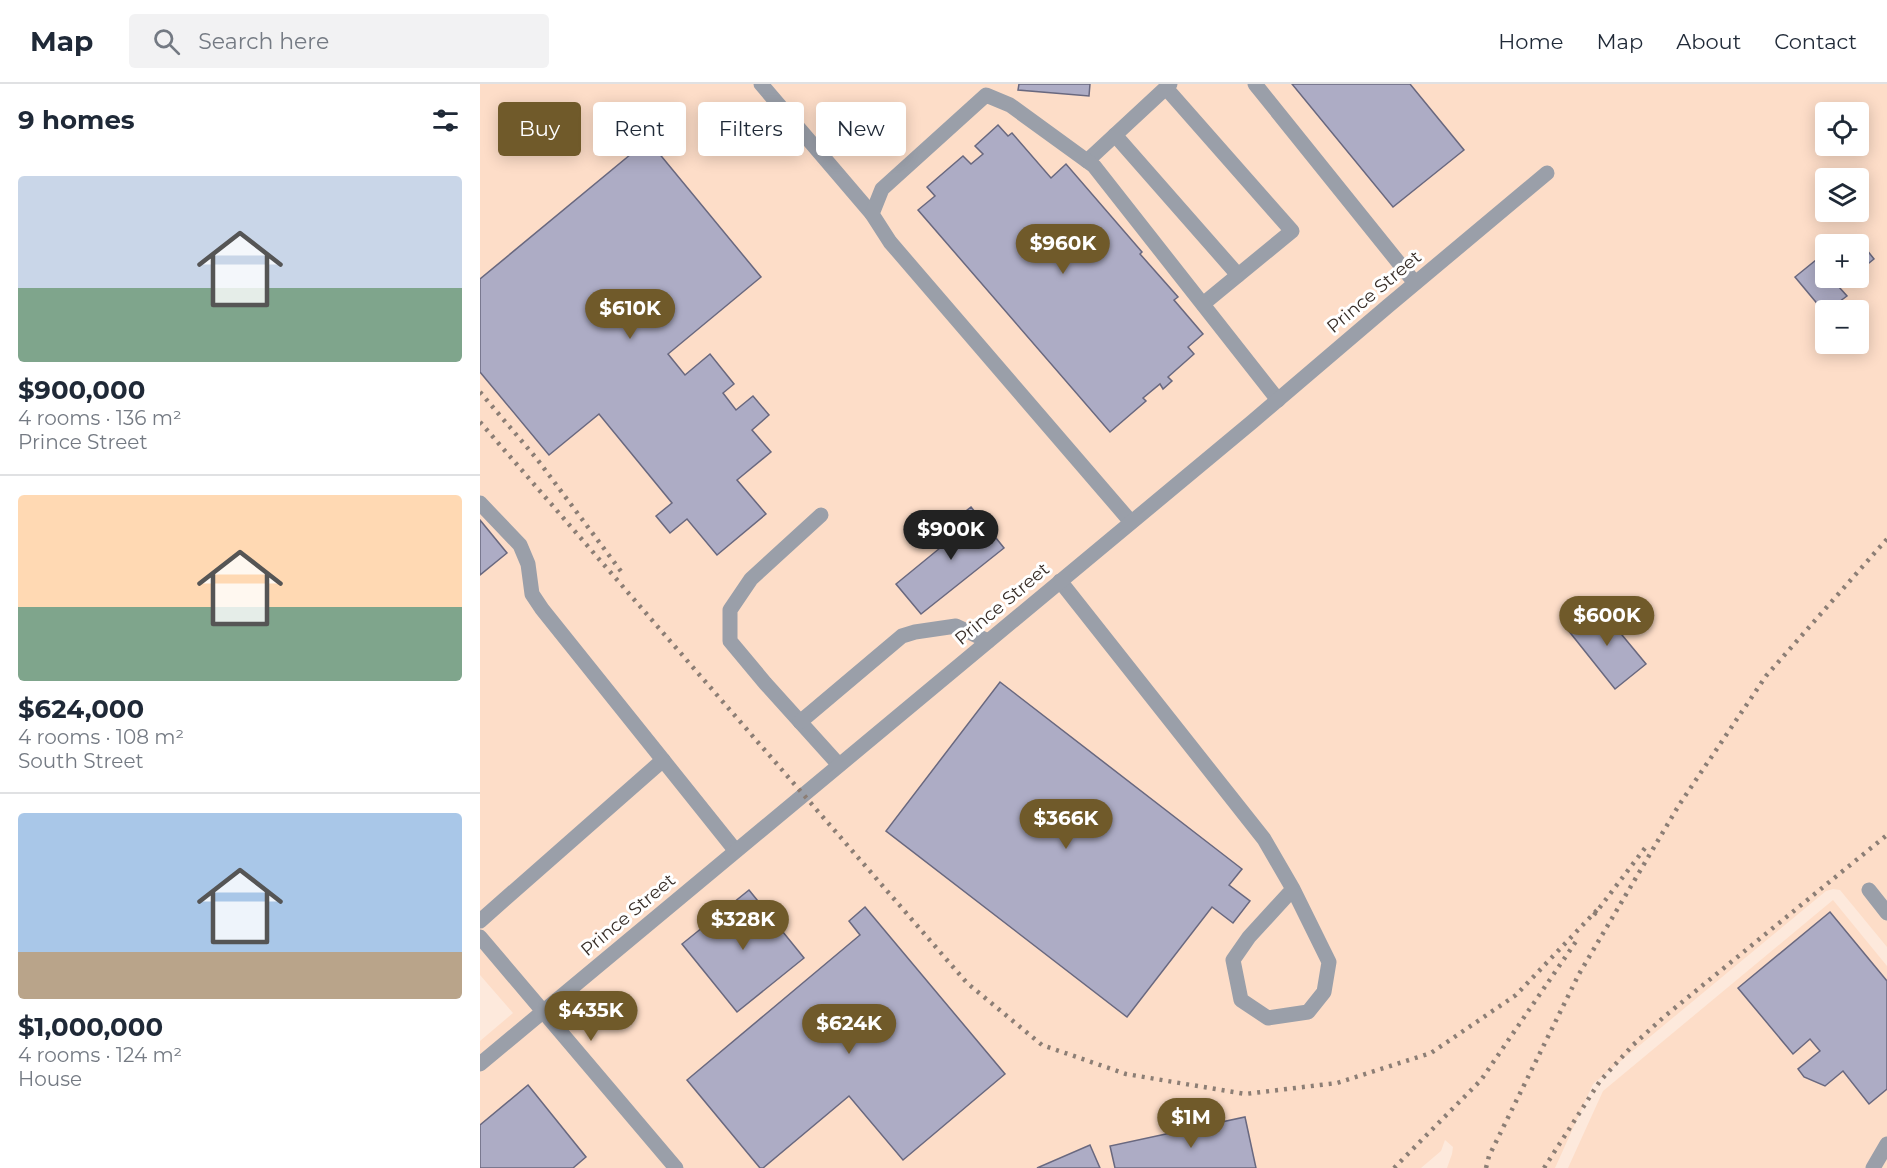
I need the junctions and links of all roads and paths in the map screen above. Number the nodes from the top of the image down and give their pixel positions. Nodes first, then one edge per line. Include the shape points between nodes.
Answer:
1 (761, 84) edge
2 (1255, 84) edge
3 (1168, 86) edge
4 (984, 89) edge
5 (1115, 135) junction
6 (1087, 161) junction
7 (1547, 173) dead end
8 (872, 214) junction
9 (1238, 276) junction
10 (1415, 283) junction
11 (1203, 304) junction
12 (1278, 400) junction
13 (480, 503) edge
14 (821, 515) dead end
15 (1131, 522) junction
16 (1059, 581) junction
17 (988, 641) junction
18 (800, 722) junction
19 (663, 760) junction
20 (838, 765) junction
21 (735, 850) junction
22 (1293, 890) junction
23 (1869, 890) dead end
24 (1887, 913) edge
25 (480, 921) edge
26 (480, 937) edge
27 (543, 1011) junction
28 (480, 1064) edge
29 (1887, 1144) edge
30 (676, 1168) edge
31 (1873, 1168) edge

1 - 8 street
2 - 10 street
3 - 5 street
3 - 9 street via 1292,231
4 - 6 street
4 - 8 street via 882,189
5 - 6 street
5 - 9 street
6 - 11 street
7 - 10 street, Prince Street
8 - 15 street via 890,242
9 - 11 street
10 - 12 street, Prince Street
11 - 12 street
12 - 15 street, Prince Street
13 - 19 street via 520,546 528,564 532,594
14 - 18 street via 751,579 730,610 730,640
15 - 16 street, Prince Street
16 - 17 street, Prince Street
16 - 22 street via 1264,839
17 - 18 street via 956,626 902,636
17 - 20 street, Prince Street
18 - 20 street
19 - 21 street
19 - 25 street
20 - 21 street, Prince Street
21 - 27 street, Prince Street
22 - 22 street via 1329,962 1324,992 1308,1012 1268,1018 1241,1000 1233,960
23 - 24 street
26 - 27 street
27 - 28 street, Prince Street
27 - 30 street
29 - 31 street

